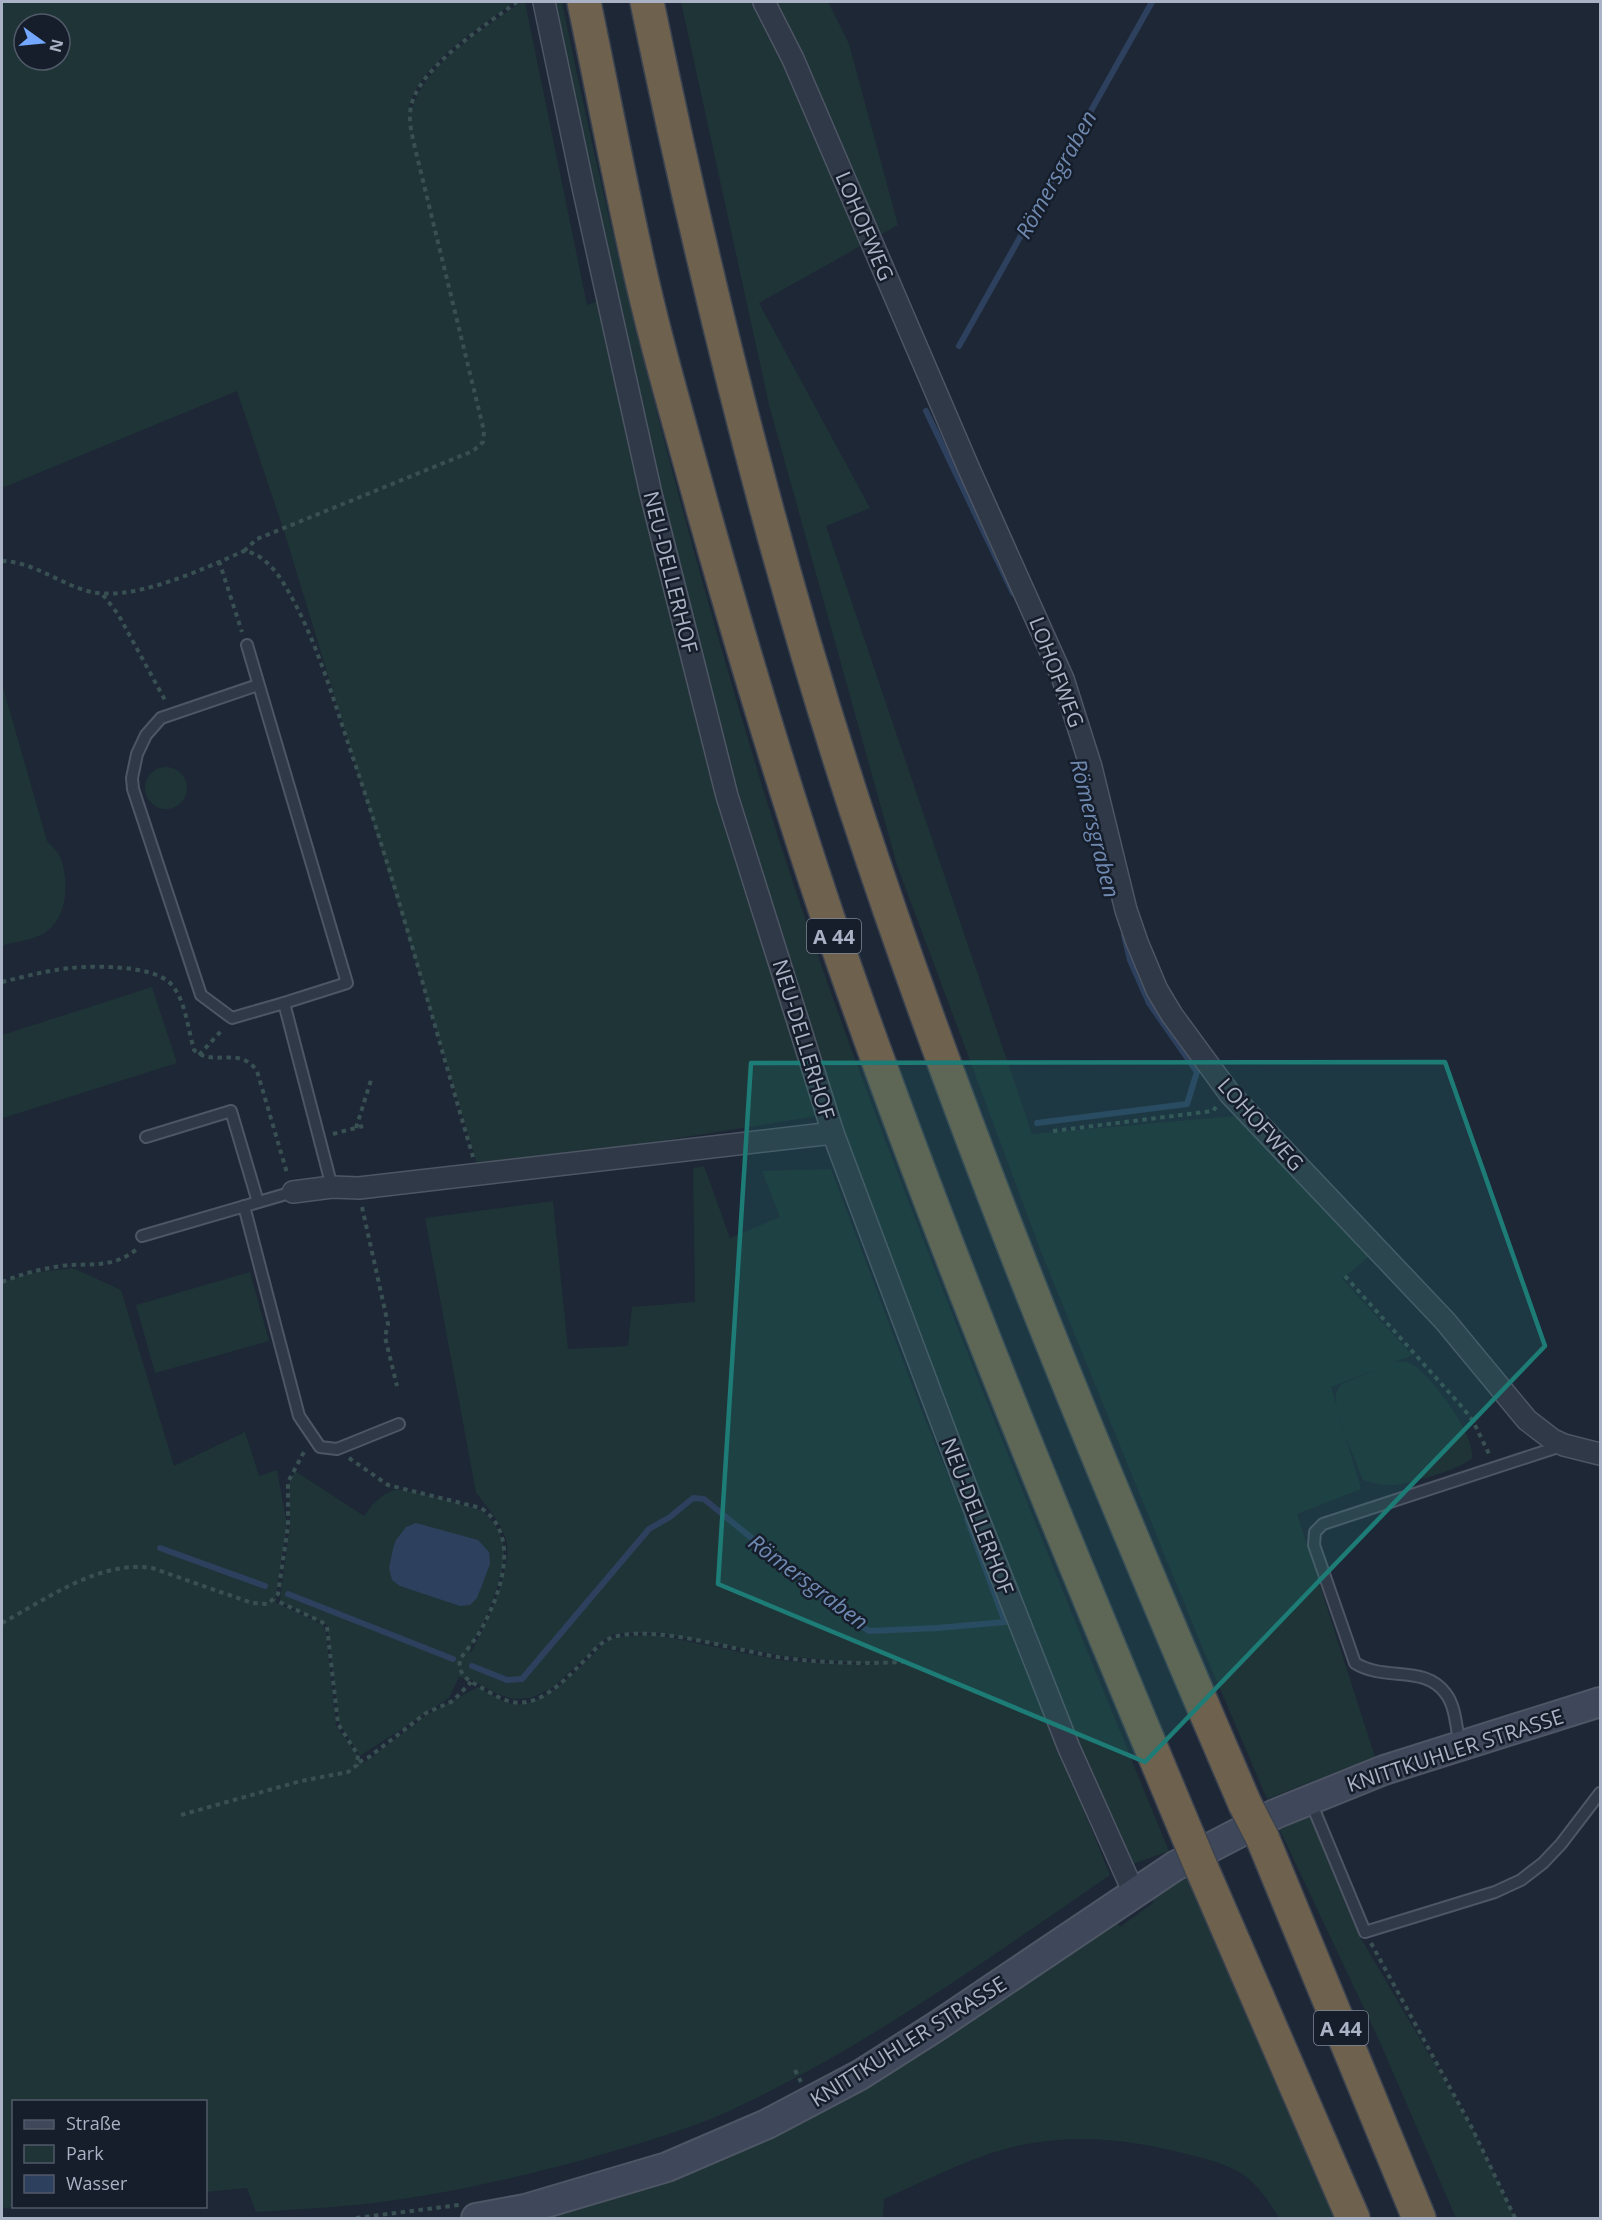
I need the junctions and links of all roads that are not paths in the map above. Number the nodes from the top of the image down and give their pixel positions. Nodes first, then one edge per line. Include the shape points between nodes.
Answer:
1 (544, 2) edge
2 (584, 2) edge
3 (646, 2) edge
4 (764, 2) edge
5 (247, 645) road end
6 (258, 685) junction
7 (284, 1003) junction
8 (833, 1133) junction
9 (146, 1137) dead end
10 (332, 1187) junction
11 (293, 1192) joint
12 (258, 1202) junction
13 (244, 1206) junction
14 (142, 1236) road end
15 (399, 1424) dead end
16 (1564, 1445) junction
17 (1600, 1454) edge
18 (1600, 1702) edge
19 (1460, 1746) junction
20 (1600, 1793) edge
21 (1309, 1798) junction
22 (1134, 1893) junction
23 (469, 2211) edge
24 (1353, 2218) edge
25 (1419, 2218) edge

1 - 8 street, NEU-DELLERHOF via 651,494 727,796
2 - 24 highway, A 44, bridge via 636,253 678,422 778,765 841,958 931,1202 1098,1619
3 - 25 highway, A 44, bridge via 718,328 783,570 854,804 949,1078 1124,1520 1262,1837
4 - 16 street, LOHOFWEG via 793,59 1063,679 1091,767 1126,910 1146,966 1172,1015 1230,1094 1445,1321 1527,1420
5 - 6 lane
6 - 7 lane via 347,983
6 - 7 lane via 160,718 137,754 132,778 201,995 232,1018
7 - 10 lane
8 - 10 street, NEU-DELLERHOF via 358,1188
8 - 22 street, NEU-DELLERHOF via 969,1496 1069,1748
9 - 12 lane via 231,1111
10 - 11 street, NEU-DELLERHOF
11 - 12 lane
12 - 13 lane
13 - 14 lane
13 - 15 lane via 299,1416 312,1437 320,1447 337,1449
16 - 17 street, LOHOFWEG
16 - 19 lane via 1323,1524 1316,1532 1314,1545 1355,1663 1373,1672 1428,1679 1446,1694
18 - 19 street, KNITTKUHLER STRASSE
19 - 21 street, KNITTKUHLER STRASSE
20 - 21 lane via 1561,1844 1521,1880 1495,1892 1365,1932
21 - 22 street, KNITTKUHLER STRASSE via 1175,1866
22 - 23 street, KNITTKUHLER STRASSE via 860,2075 767,2124 667,2167 525,2209

